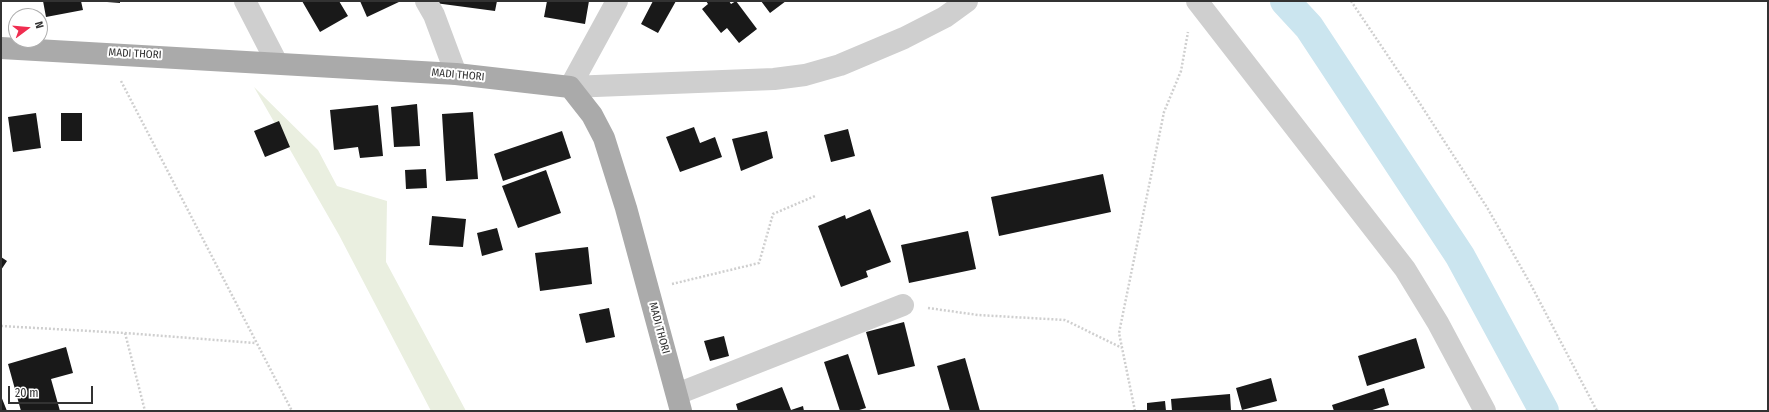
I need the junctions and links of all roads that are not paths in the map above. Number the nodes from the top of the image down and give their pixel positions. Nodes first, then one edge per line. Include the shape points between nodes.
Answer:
1 (245, 1) edge
2 (426, 1) edge
3 (617, 1) edge
4 (967, 1) edge
5 (1197, 1) edge
6 (1, 48) edge
7 (277, 63) junction
8 (456, 74) junction
9 (570, 87) junction
10 (902, 305) road end
11 (679, 402) edge
12 (1485, 411) edge

1 - 7 street
2 - 8 street via 434,15
3 - 9 street
4 - 9 street via 945,17 904,38 840,65 806,75 774,79
5 - 12 street via 1405,270 1438,323
6 - 7 main road, MADI THORI
7 - 8 main road, MADI THORI
8 - 9 main road, MADI THORI
9 - 11 main road, MADI THORI via 592,115 604,138
10 - 11 street

